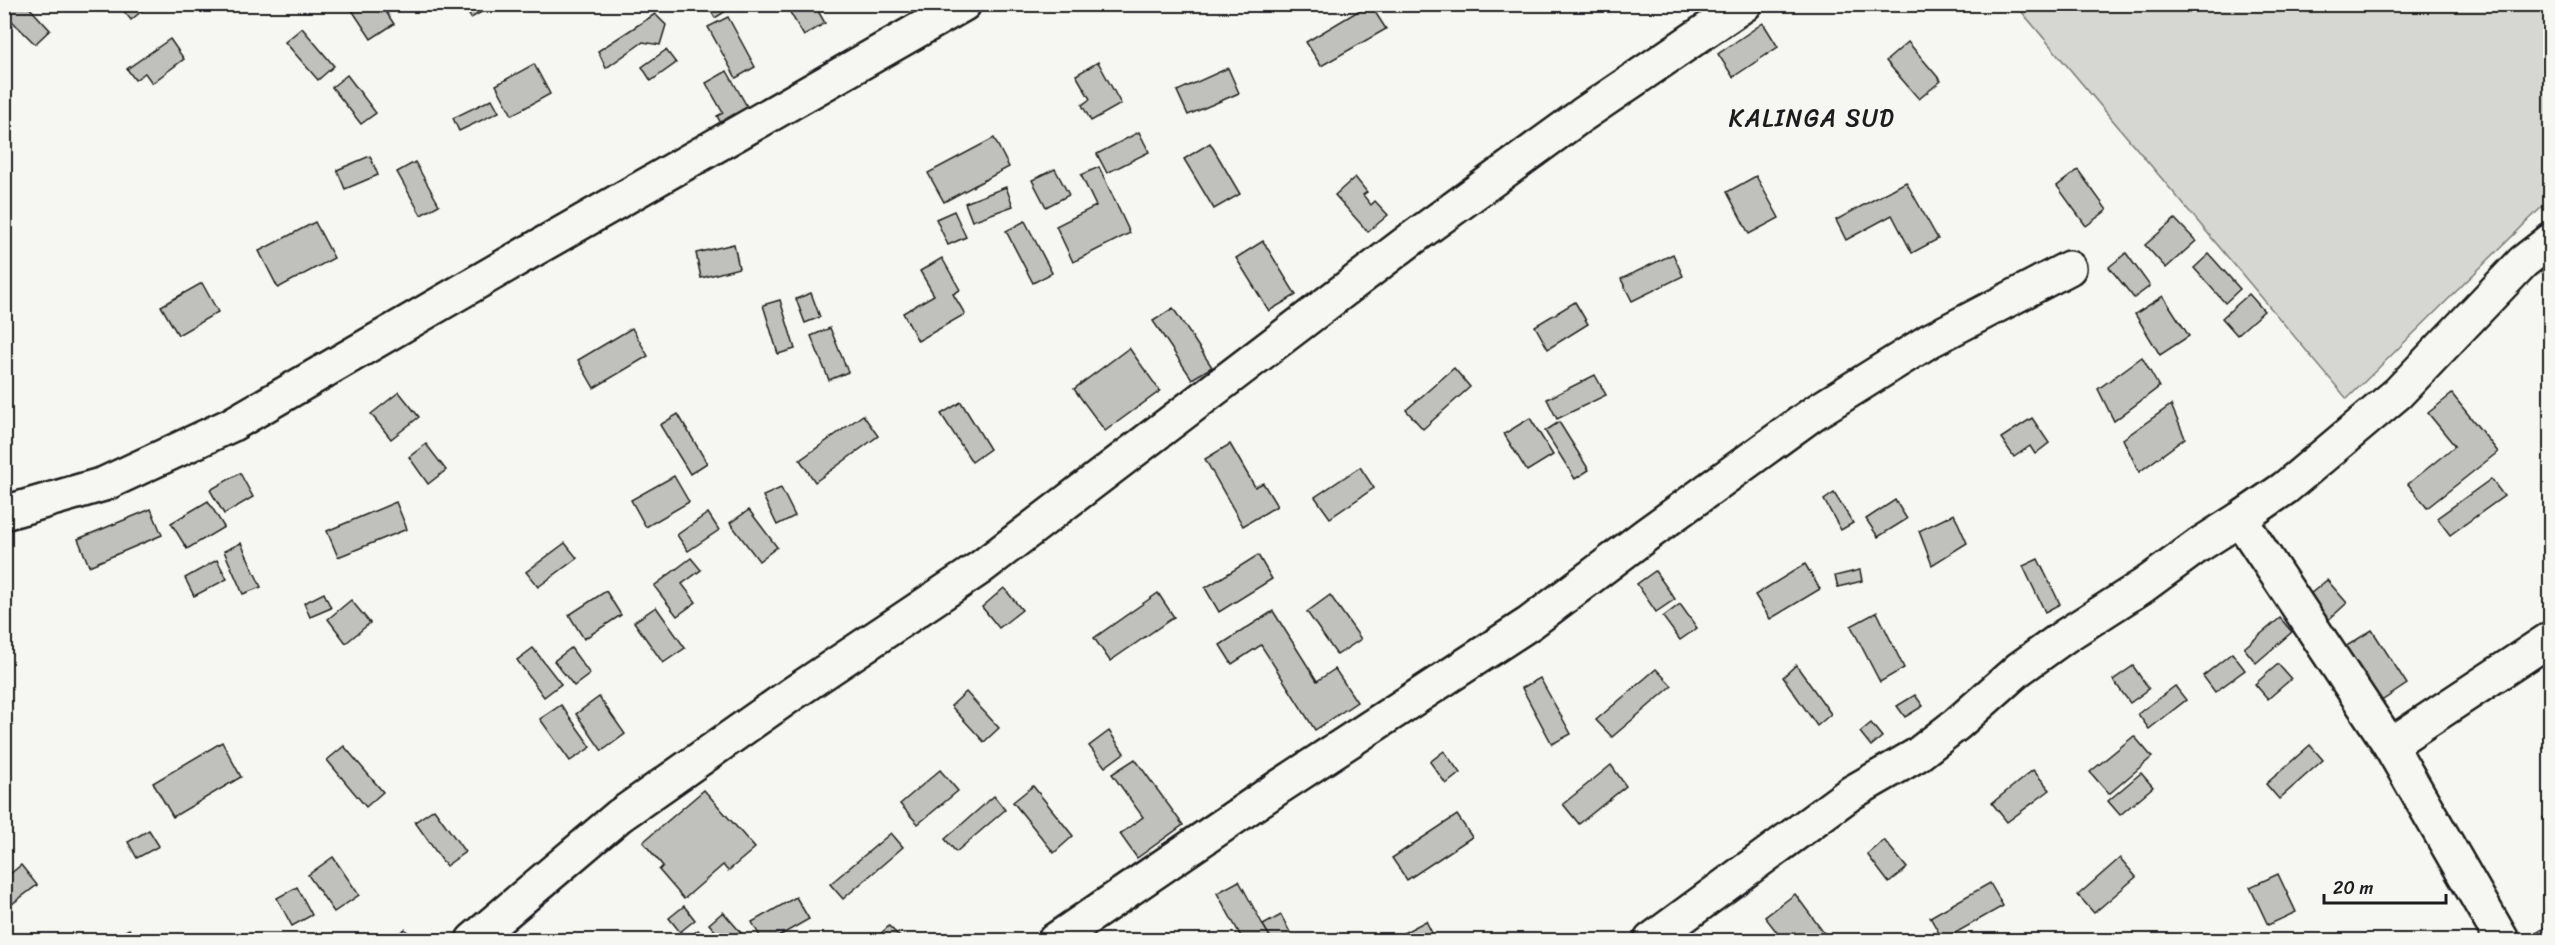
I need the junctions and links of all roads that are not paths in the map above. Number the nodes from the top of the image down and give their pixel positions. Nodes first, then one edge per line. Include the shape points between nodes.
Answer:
1 (964, 4) edge
2 (1745, 4) edge
3 (2550, 241) edge
4 (2069, 268) dead end
5 (4, 513) edge
6 (2240, 519) junction
7 (2550, 639) edge
8 (2390, 745) junction
9 (473, 940) edge
10 (1055, 940) edge
11 (1651, 940) edge
12 (2502, 940) edge

1 - 5 street via 231,425 104,484
2 - 9 street via 1582,115 1410,240 980,568 620,816
3 - 6 street via 2523,262 2398,393 2284,488
4 - 10 street via 1929,341 1814,413 1530,623
6 - 8 street
6 - 11 street via 2065,636 2019,669 1917,755 1851,793
7 - 8 street
8 - 12 street

